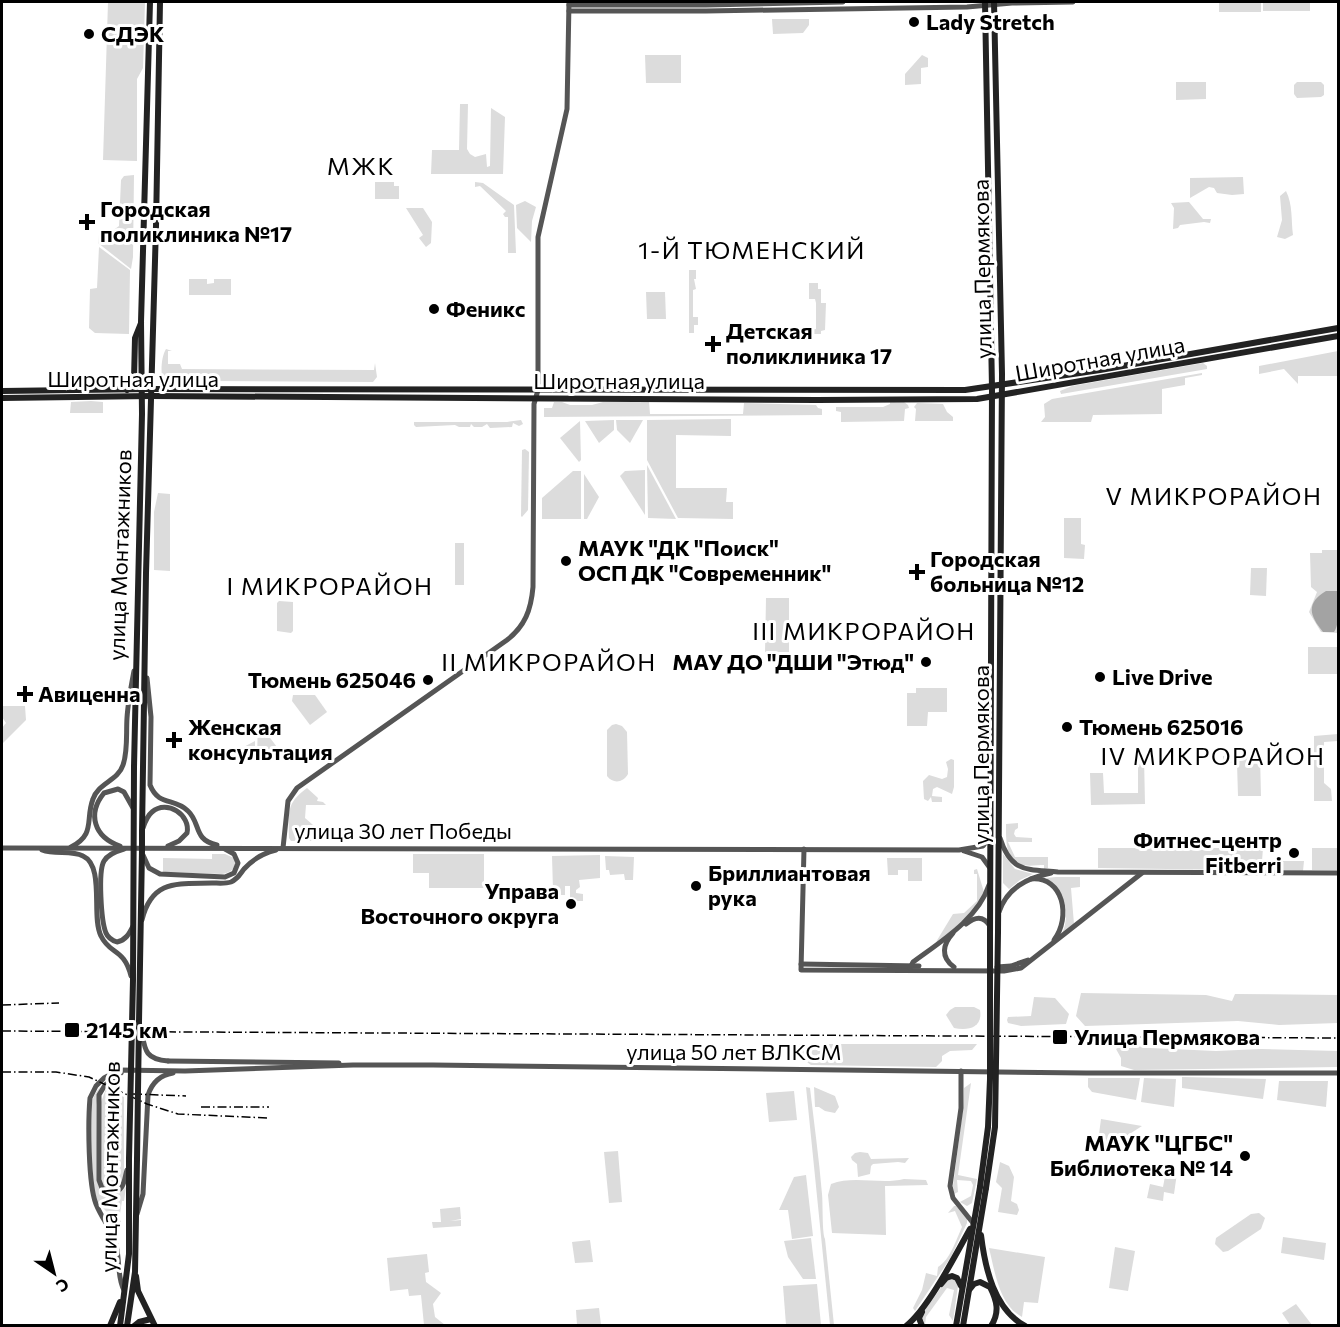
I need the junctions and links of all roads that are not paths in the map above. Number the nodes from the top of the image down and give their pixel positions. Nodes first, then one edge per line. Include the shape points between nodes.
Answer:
1 (150, 2) edge
2 (160, 2) edge
3 (843, 2) edge
4 (1073, 2) edge
5 (985, 3) edge
6 (994, 3) edge
7 (569, 6) edge
8 (148, 92) junction
9 (158, 92) junction
10 (999, 201) junction
11 (988, 202) junction
12 (989, 213) junction
13 (999, 213) junction
14 (144, 225) junction
15 (156, 226) junction
16 (141, 322) junction
17 (1338, 328) edge
18 (1338, 336) edge
19 (1154, 364) junction
20 (1002, 386) junction
21 (992, 388) junction
22 (127, 390) junction
23 (538, 390) junction
24 (151, 392) junction
25 (141, 393) junction
26 (3, 395) edge
27 (1002, 395) junction
28 (992, 397) junction
29 (535, 398) junction
30 (145, 646) junction
31 (135, 667) junction
32 (134, 809) junction
33 (998, 829) junction
34 (142, 832) junction
35 (991, 833) junction
36 (126, 847) junction
37 (2, 848) edge
38 (38, 848) junction
39 (69, 848) junction
40 (164, 848) junction
41 (224, 848) junction
42 (283, 848) junction
43 (804, 849) junction
44 (142, 850) junction
45 (960, 850) junction
46 (991, 871) junction
47 (1058, 872) junction
48 (1142, 873) junction
49 (1338, 873) edge
50 (98, 877) junction
51 (1030, 879) junction
52 (991, 881) junction
53 (998, 917) junction
54 (142, 923) junction
55 (133, 926) junction
56 (993, 931) junction
57 (951, 935) junction
58 (1045, 950) junction
59 (954, 967) junction
60 (910, 968) junction
61 (133, 980) junction
62 (139, 1022) junction
63 (353, 1065) junction
64 (129, 1071) junction
65 (185, 1071) junction
66 (961, 1071) junction
67 (1338, 1073) edge
68 (129, 1162) junction
69 (983, 1188) junction
70 (976, 1204) junction
71 (963, 1210) junction
72 (136, 1218) junction
73 (973, 1223) junction
74 (980, 1228) junction
75 (135, 1272) junction
76 (965, 1290) junction
77 (124, 1292) junction
78 (962, 1311) junction
79 (153, 1322) edge
80 (110, 1326) edge
81 (120, 1326) edge
82 (127, 1326) edge
83 (134, 1326) edge
84 (906, 1326) edge
85 (922, 1326) edge
86 (956, 1326) edge
87 (963, 1326) edge
88 (991, 1326) edge
89 (1025, 1326) edge

1 - 8 main road, улица Монтажников
2 - 9 main road, улица Монтажников
3 - 7 street
4 - 6 street
5 - 6 street
5 - 7 street via 712,11
5 - 11 main road, улица Пермякова
6 - 10 main road, улица Пермякова
7 - 23 street via 567,109 538,237
8 - 9 main road via 153,88
8 - 14 main road, улица Монтажников
9 - 15 main road, улица Монтажников
10 - 11 main road via 994,205
10 - 13 main road, улица Пермякова
11 - 12 main road, улица Пермякова
12 - 13 main road via 993,208
12 - 21 main road, улица Пермякова
13 - 20 main road, улица Пермякова
14 - 15 main road via 149,230
14 - 16 main road, улица Монтажников
15 - 24 main road, улица Монтажников
16 - 22 main road via 135,338 134,380
16 - 25 main road, улица Монтажников
17 - 19 main road, Широтная улица
18 - 19 main road, Широтная улица
19 - 20 main road, Широтная улица
19 - 27 main road, Широтная улица
20 - 21 main road, Широтная улица
20 - 27 main road, улица Пермякова
21 - 23 main road, Широтная улица
21 - 28 main road, улица Пермякова
22 - 25 main road, Широтная улица
22 - 26 main road, Широтная улица
23 - 24 main road, Широтная улица
23 - 29 street
24 - 25 main road, Широтная улица
24 - 29 main road, Широтная улица
24 - 30 main road, улица Монтажников
25 - 26 main road, Широтная улица
25 - 31 main road, улица Монтажников
27 - 28 main road, Широтная улица
27 - 33 main road, улица Пермякова
28 - 29 main road, Широтная улица
28 - 35 main road, улица Пермякова
29 - 42 street via 533,587 524,624 474,664 297,788 288,801
30 - 34 main road, улица Монтажников
30 - 41 street via 152,717 150,785 159,798 190,812 204,840
31 - 32 main road, улица Монтажников, bridge
31 - 39 street via 123,766 93,796 88,831
32 - 36 street via 118,789 104,793 98,804 98,830 109,842
32 - 55 main road, улица Монтажников, bridge
33 - 47 street via 1014,864 1023,869
33 - 53 main road, улица Пермякова
34 - 40 street via 147,817 156,809 184,816 188,833
34 - 44 main road, улица Монтажников, bridge
35 - 45 street via 983,846
35 - 46 main road, улица Пермякова
36 - 39 street, улица 30 лет Победы
36 - 40 street, улица 30 лет Победы
36 - 50 street via 106,858
37 - 38 street, улица 30 лет Победы
38 - 39 street, улица 30 лет Победы
38 - 50 street via 84,856
40 - 41 street, улица 30 лет Победы
41 - 42 street, улица 30 лет Победы
41 - 44 street via 234,854 238,863 234,873 225,877 160,874 149,868
42 - 43 street, улица 30 лет Победы
42 - 54 street via 250,862 234,881 162,888 148,903
43 - 45 street, улица 30 лет Победы
43 - 60 street via 801,967
44 - 54 main road, улица Монтажников
45 - 46 street via 979,856
46 - 52 main road, улица Пермякова
47 - 48 street
47 - 51 street
48 - 49 street
48 - 58 street
50 - 55 street via 107,935 123,941
50 - 61 street via 101,938 124,958
51 - 53 street via 1010,892
51 - 58 street via 1049,884 1064,909 1061,930
52 - 56 main road, улица Пермякова
52 - 60 street via 974,912
53 - 56 main road, улица Пермякова
54 - 62 main road, улица Монтажников
55 - 61 main road, улица Монтажников, bridge
56 - 57 street via 986,921 977,918
56 - 69 main road, улица Пермякова, bridge via 995,1118
57 - 59 street via 944,954
57 - 60 street
58 - 59 street via 1011,966
58 - 60 street via 1025,966 1012,970
59 - 60 street
61 - 68 main road, улица Монтажников, bridge
62 - 63 street, bridge via 147,1052 156,1060
62 - 72 main road, улица Монтажников, bridge
63 - 65 street, улица 50 лет ВЛКСМ
63 - 66 street, улица 50 лет ВЛКСМ
64 - 65 street, улица 50 лет ВЛКСМ
64 - 68 street via 116,1075 99,1095 102,1188 109,1193 121,1189
64 - 77 street via 113,1072 104,1078 93,1092 89,1106 93,1194 116,1243
65 - 72 street via 160,1078 148,1095 143,1194
66 - 67 street, улица 50 лет ВЛКСМ
66 - 71 street via 961,1108 950,1180 952,1195
68 - 77 main road, улица Монтажников via 129,1254
69 - 70 main road, улица Пермякова
69 - 74 main road, улица Пермякова
70 - 71 street
70 - 73 main road, улица Пермякова
71 - 73 street
72 - 75 main road, улица Монтажников
73 - 76 main road, улица Пермякова
73 - 84 main road via 942,1277
74 - 76 main road, улица Пермякова
74 - 89 main road via 997,1297 1007,1313
75 - 79 main road via 138,1291
75 - 82 main road, улица Монтажников
76 - 78 main road, улица Пермякова
76 - 85 main road via 955,1277 946,1278 921,1314
76 - 88 main road via 977,1282 990,1287 998,1308
77 - 80 main road
77 - 81 main road, улица Монтажников
78 - 86 main road, улица Пермякова
78 - 87 main road, улица Пермякова
79 - 83 main road

